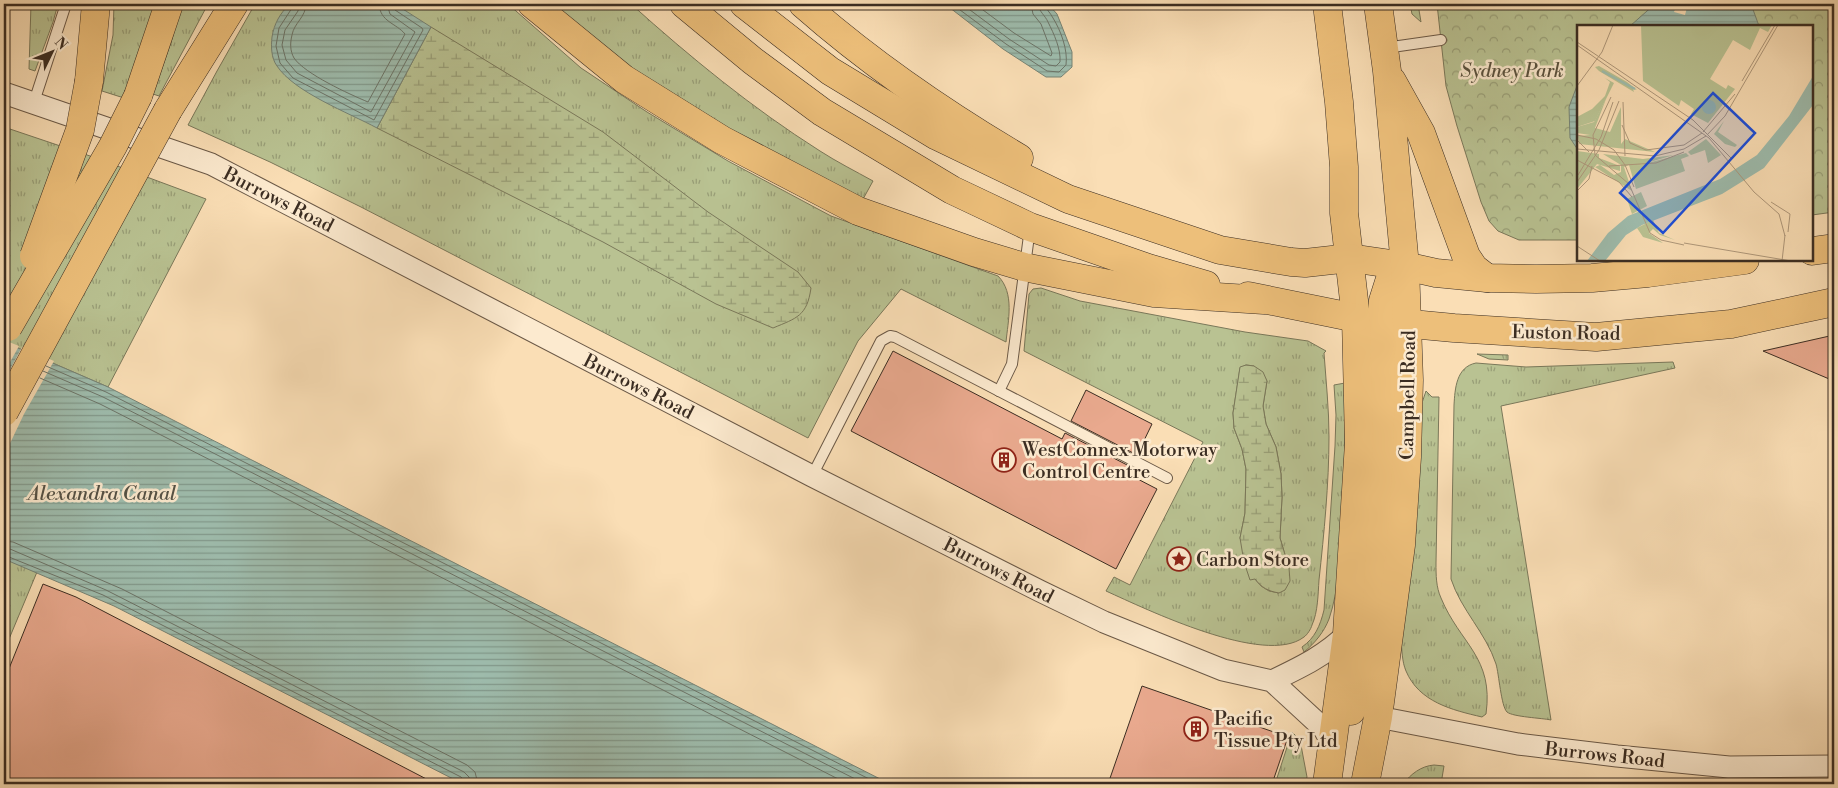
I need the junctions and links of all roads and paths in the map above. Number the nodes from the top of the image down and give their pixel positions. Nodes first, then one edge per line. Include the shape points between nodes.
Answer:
1 (66, 4) edge
2 (96, 4) edge
3 (168, 4) edge
4 (220, 4) edge
5 (234, 4) edge
6 (532, 4) edge
7 (684, 4) edge
8 (744, 4) edge
9 (803, 4) edge
10 (1327, 4) edge
11 (1378, 4) edge
12 (1441, 40) dead end
13 (1386, 59) junction
14 (4, 92) edge
15 (34, 102) junction
16 (168, 110) junction
17 (1030, 227) junction
18 (1834, 248) edge
19 (1813, 251) edge
20 (1350, 258) junction
21 (1737, 261) edge
22 (1405, 266) junction
23 (1024, 267) junction
24 (1486, 278) junction
25 (1264, 300) junction
26 (1834, 302) edge
27 (1356, 318) junction
28 (1396, 323) junction
29 (6, 331) edge
30 (999, 391) junction
31 (4, 412) edge
32 (812, 476) junction
33 (1167, 478) dead end
34 (1346, 634) junction
35 (1272, 681) junction
36 (1378, 717) junction
37 (1333, 746) junction
38 (1834, 766) edge
39 (1327, 784) edge
40 (1366, 784) edge

1 - 15 lane
2 - 29 main road, bridge via 89,81 80,130
3 - 29 main road, bridge via 138,96 114,146
4 - 16 main road
5 - 16 main road
6 - 23 main road via 624,79 722,140 858,211
7 - 17 main road via 822,112 952,190
8 - 20 main road via 830,71 928,131 1068,199 1220,250 1305,263
9 - 20 main road via 910,90 1062,183 1220,236
10 - 20 main road via 1339,102 1344,213
11 - 13 main road, Campbell Road
12 - 13 lane
13 - 22 main road, Campbell Road
13 - 24 main road via 1421,133 1466,256
14 - 15 street, Burrows Road
15 - 32 street, Burrows Road via 211,164
16 - 31 main road, bridge
17 - 23 lane
17 - 25 main road via 1148,268
18 - 19 main road
20 - 22 main road
20 - 27 main road
21 - 24 main road via 1592,278
22 - 24 main road
22 - 28 main road, Campbell Road
23 - 25 main road via 1154,293
23 - 30 lane via 1012,364
25 - 27 main road, Euston Road
26 - 28 main road, Euston Road via 1731,324 1596,337
27 - 28 main road, Euston Road
27 - 34 main road via 1359,443
28 - 36 main road, Campbell Road via 1407,457 1402,536
28 - 37 main road via 1382,375 1378,552 1363,667 1354,705
30 - 32 lane via 895,337 885,338
30 - 33 lane
32 - 35 street, Burrows Road via 1104,622 1223,670
34 - 35 street via 1322,655
34 - 37 main road
35 - 37 street via 1324,729
36 - 38 street, Burrows Road via 1518,744 1617,756 1729,767
36 - 40 main road, Campbell Road
37 - 39 main road

